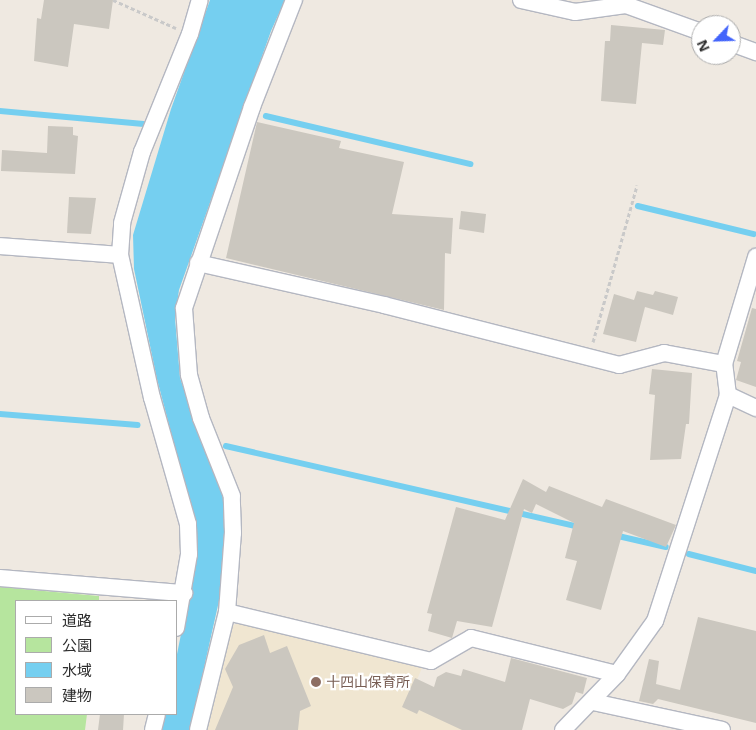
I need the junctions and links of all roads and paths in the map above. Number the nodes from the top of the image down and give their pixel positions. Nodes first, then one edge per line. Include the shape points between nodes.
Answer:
1 (113, 0) edge
2 (200, 0) edge
3 (294, 0) edge
4 (521, 0) edge
5 (691, 28) edge
6 (190, 34) junction
7 (741, 47) edge
8 (756, 52) edge
9 (637, 185) dead end
10 (0, 246) edge
11 (120, 255) junction
12 (756, 257) edge
13 (198, 264) junction
14 (588, 357) junction
15 (724, 364) junction
16 (728, 395) junction
17 (756, 408) edge
18 (0, 578) edge
19 (184, 593) junction
20 (227, 612) junction
21 (178, 619) edge
22 (617, 674) junction
23 (593, 702) junction
24 (157, 715) edge
25 (153, 730) edge
26 (198, 730) edge
27 (563, 730) edge
28 (722, 730) edge

1 - 6 path
2 - 6 street
3 - 13 street via 252,107
4 - 5 street via 575,12 626,5
6 - 11 street via 142,152 122,223
7 - 8 street
9 - 14 path
10 - 11 street
11 - 19 street via 152,398 188,524 189,554
12 - 15 street
13 - 14 street via 384,305
13 - 20 street via 184,308 184,336 189,375 201,418 232,496 233,566
14 - 15 street via 619,365 664,353
15 - 16 street
16 - 17 street
16 - 22 street via 655,621
18 - 19 street
19 - 21 street
20 - 22 street via 431,661 471,638
20 - 26 street
22 - 23 street
23 - 27 street
23 - 28 street
24 - 25 street

